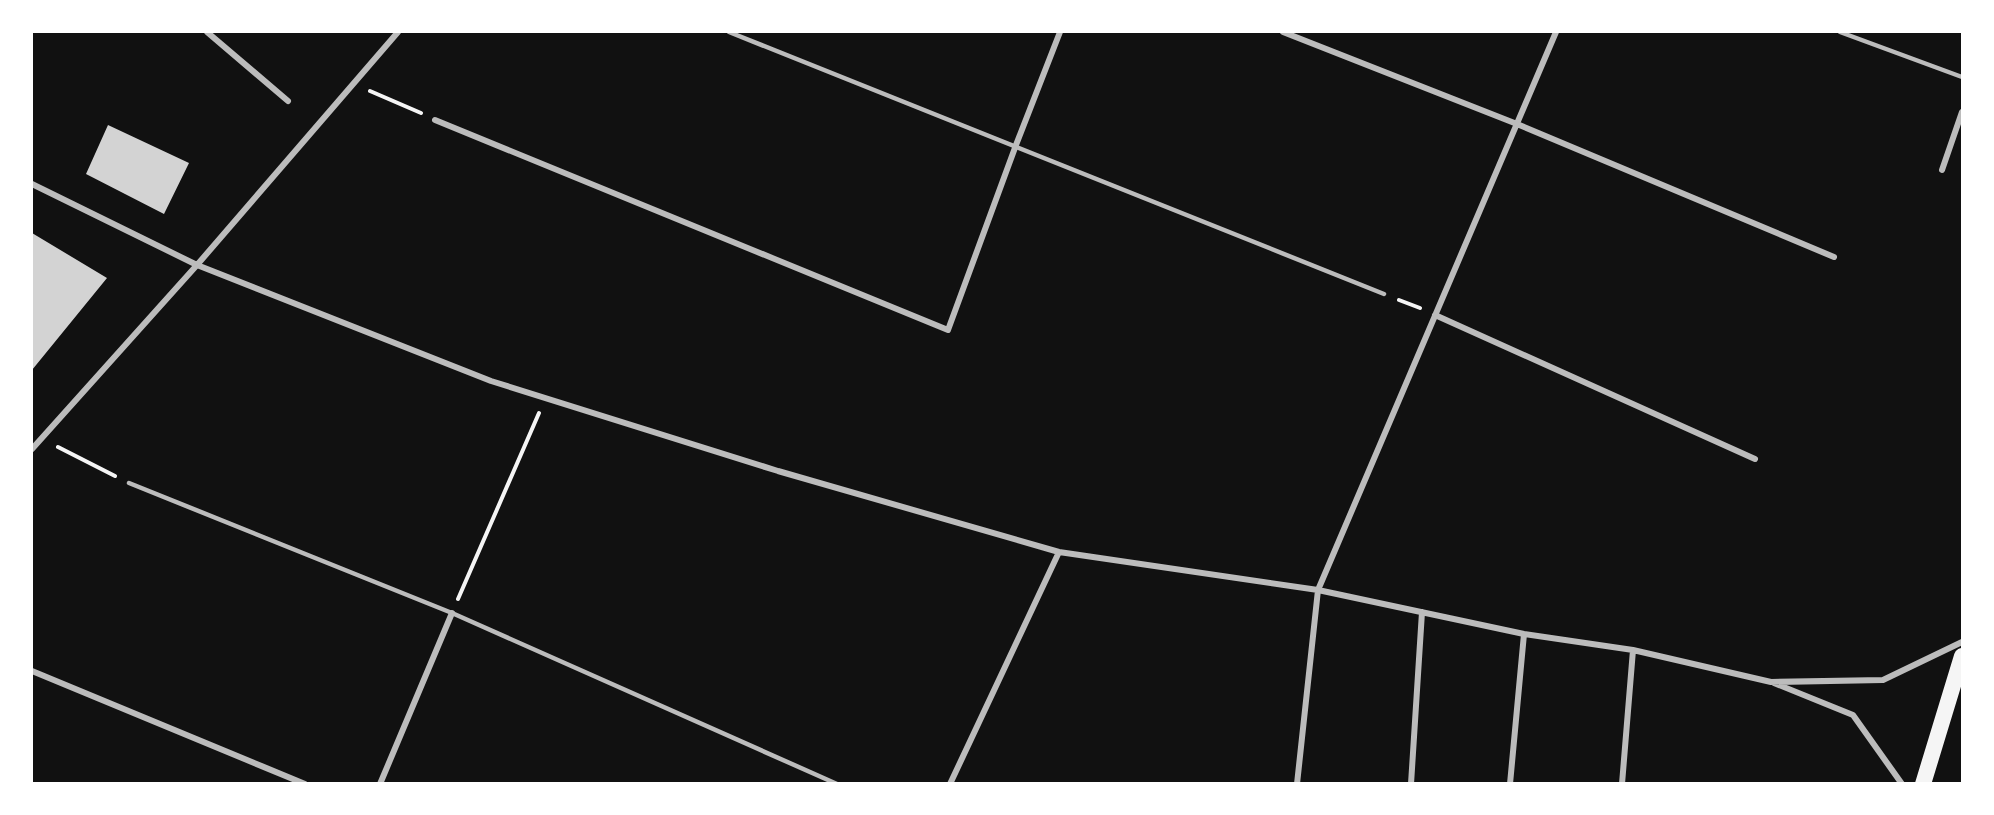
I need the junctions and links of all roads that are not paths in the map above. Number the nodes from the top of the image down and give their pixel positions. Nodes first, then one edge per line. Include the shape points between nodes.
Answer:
1 (207, 32) edge
2 (398, 32) edge
3 (729, 32) edge
4 (1060, 32) edge
5 (1283, 32) edge
6 (1556, 32) edge
7 (1840, 32) edge
8 (1962, 76) edge
9 (288, 101) dead end
10 (1962, 112) edge
11 (435, 120) road end
12 (1516, 124) junction
13 (1016, 145) junction
14 (1942, 170) dead end
15 (32, 184) edge
16 (1834, 257) dead end
17 (197, 264) junction
18 (1384, 294) road end
19 (1435, 315) junction
20 (32, 449) edge
21 (1755, 459) dead end
22 (129, 483) road end
23 (1059, 552) junction
24 (1318, 590) junction
25 (1422, 612) junction
26 (452, 613) junction
27 (1524, 634) junction
28 (1962, 642) edge
29 (1633, 650) junction
30 (1962, 656) edge
31 (32, 671) edge
32 (1771, 681) junction
33 (305, 783) edge
34 (380, 783) edge
35 (837, 783) edge
36 (950, 783) edge
37 (1297, 783) edge
38 (1411, 783) edge
39 (1510, 783) edge
40 (1622, 783) edge
41 (1902, 783) edge
42 (1923, 783) edge

1 - 9 street
2 - 17 street
3 - 13 lane
4 - 13 street
5 - 12 street
6 - 12 street
7 - 8 lane
10 - 14 street
11 - 13 street via 948,330
12 - 16 street
12 - 19 street
13 - 18 lane
15 - 17 street
17 - 20 street
17 - 23 street via 491,381 778,471
19 - 21 street
19 - 24 street
22 - 26 lane
23 - 24 street
23 - 36 street
24 - 25 street
24 - 37 street
25 - 27 street
25 - 38 street
26 - 34 street
26 - 35 lane
27 - 29 street
27 - 39 street
28 - 32 street via 1883,680
29 - 32 street
29 - 40 street
30 - 42 highway
31 - 33 street
32 - 41 street via 1853,715

